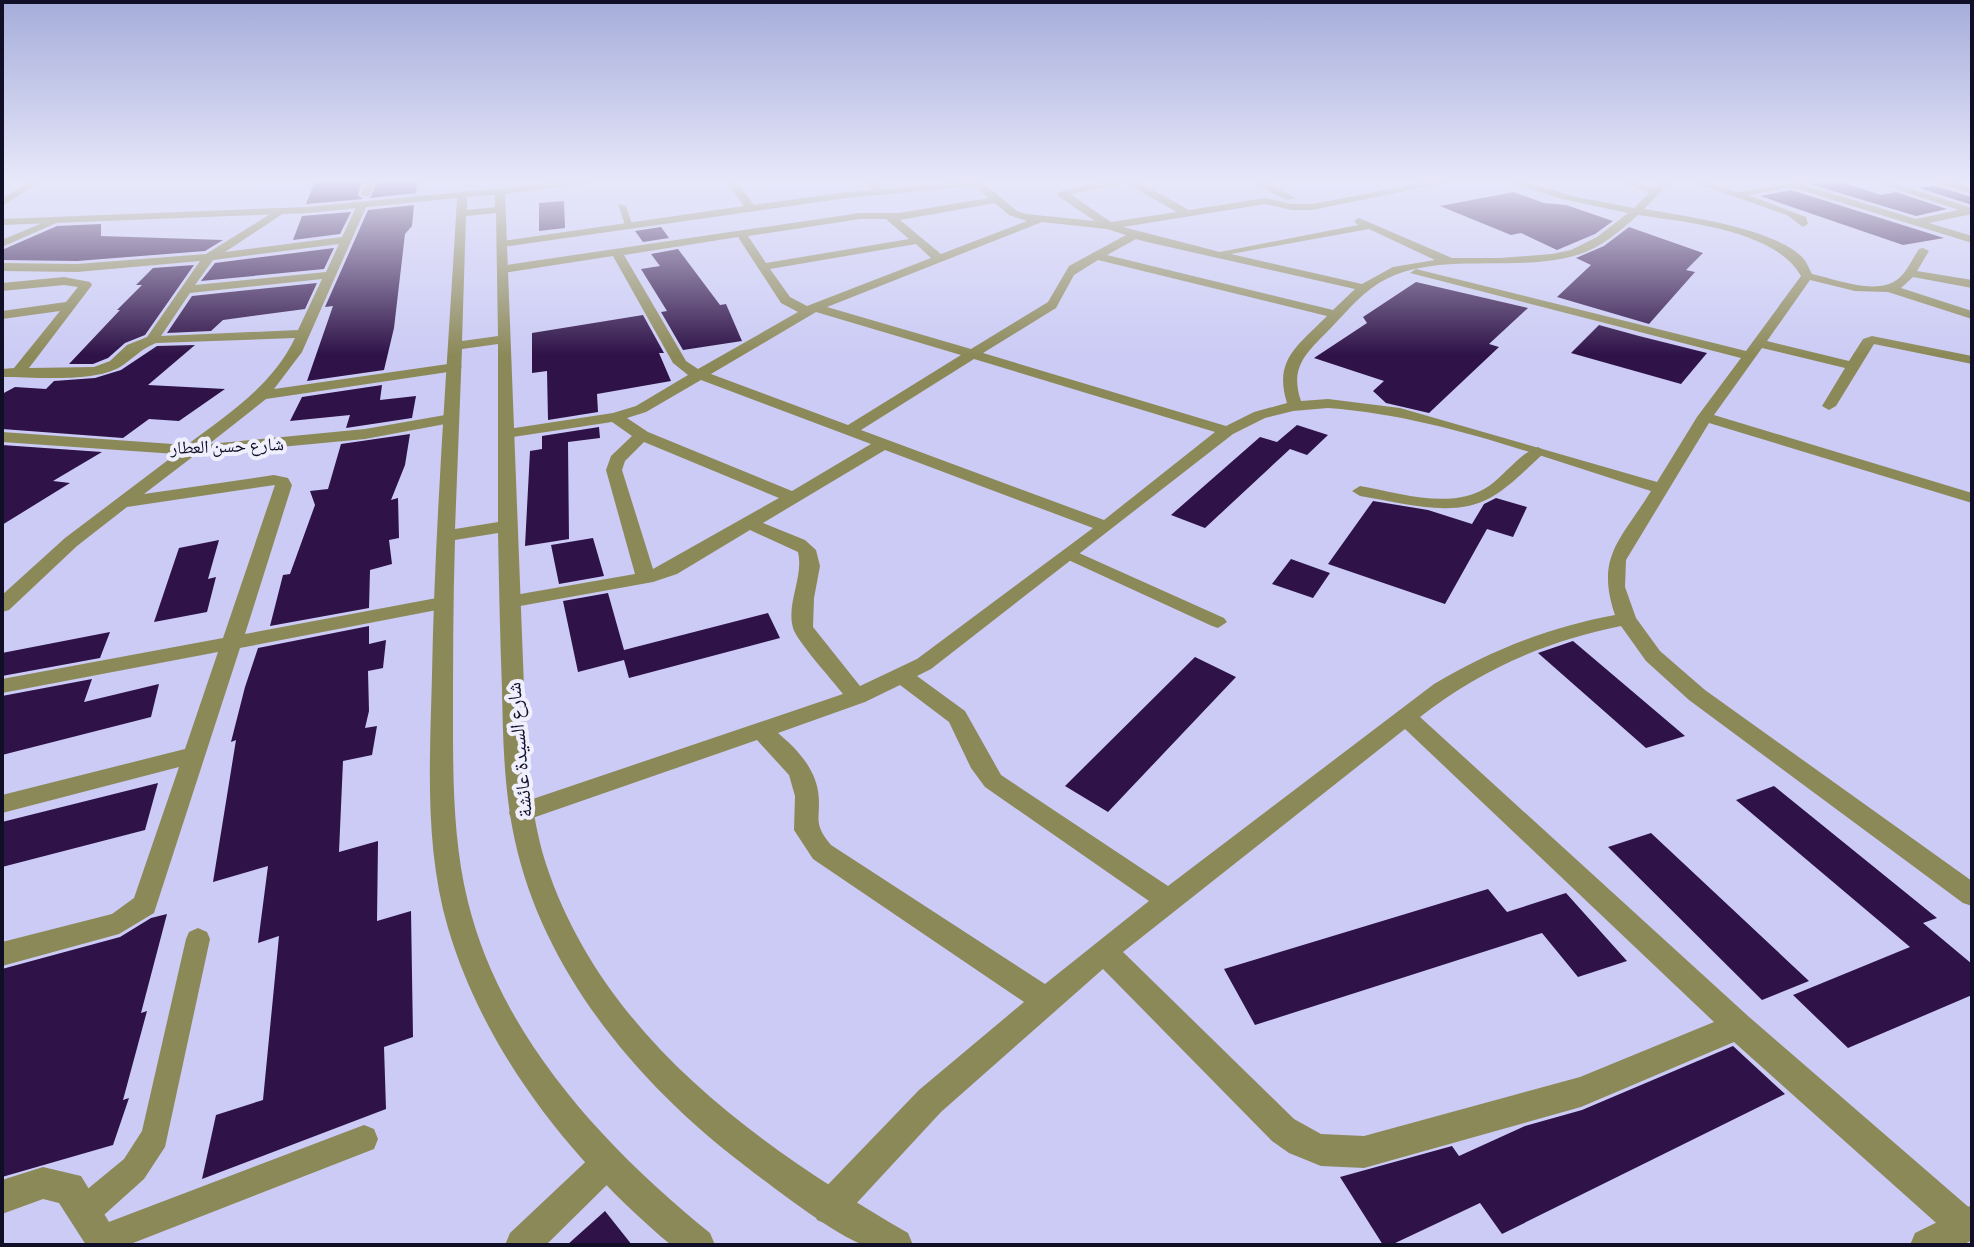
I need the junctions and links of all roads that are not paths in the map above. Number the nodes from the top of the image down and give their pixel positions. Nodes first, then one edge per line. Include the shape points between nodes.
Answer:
1 (236, 239) edge
2 (461, 239) edge
3 (502, 239) edge
4 (534, 239) edge
5 (713, 239) edge
6 (745, 239) edge
7 (988, 239) edge
8 (1127, 239) edge
9 (1152, 239) edge
10 (1296, 239) edge
11 (1399, 239) edge
12 (1598, 239) edge
13 (1760, 239) edge
14 (345, 240) joint
15 (916, 241) joint
16 (502, 244) junction
17 (1923, 251) dead end
18 (617, 253) junction
19 (1214, 254) junction
20 (1096, 256) junction
21 (209, 257) junction
22 (939, 258) junction
23 (1455, 264) junction
24 (2, 267) edge
25 (762, 267) junction
26 (503, 269) junction
27 (1402, 269) junction
28 (1909, 273) junction
29 (328, 275) junction
30 (1807, 276) junction
31 (1972, 284) edge
32 (2, 287) edge
33 (1365, 288) junction
34 (1890, 288) junction
35 (186, 290) junction
36 (73, 305) junction
37 (811, 309) junction
38 (2, 315) edge
39 (1337, 315) junction
40 (1972, 315) edge
41 (302, 334) junction
42 (154, 339) junction
43 (506, 339) junction
44 (1754, 349) junction
45 (972, 355) junction
46 (456, 357) junction
47 (1972, 360) edge
48 (1853, 366) junction
49 (19, 372) junction
50 (2, 373) edge
51 (699, 376) junction
52 (262, 395) junction
53 (1295, 406) junction
54 (1829, 406) dead end
55 (615, 417) junction
56 (1705, 417) junction
57 (451, 419) junction
58 (850, 430) junction
59 (1227, 431) junction
60 (507, 433) junction
61 (642, 435) junction
62 (2, 437) edge
63 (885, 443) junction
64 (192, 450) junction
65 (1538, 451) junction
66 (1661, 489) junction
67 (1360, 491) dead end
68 (794, 498) junction
69 (1972, 498) edge
70 (126, 502) junction
71 (751, 524) junction
72 (508, 526) junction
73 (1106, 527) junction
74 (445, 536) junction
75 (1070, 554) junction
76 (646, 578) junction
77 (509, 602) junction
78 (442, 603) junction
79 (2, 606) edge
80 (1626, 619) junction
81 (1218, 622) dead end
82 (233, 642) junction
83 (902, 676) junction
84 (2, 686) edge
85 (857, 697) junction
86 (1406, 717) junction
87 (762, 731) junction
88 (194, 755) junction
89 (2, 804) edge
90 (521, 813) junction
91 (1972, 895) edge
92 (1168, 900) junction
93 (198, 939) dead end
94 (1104, 951) junction
95 (2, 954) edge
96 (1047, 1001) junction
97 (1738, 1026) junction
98 (364, 1139) dead end
99 (607, 1163) junction
100 (2, 1197) edge
101 (829, 1208) junction
102 (84, 1212) junction
103 (1969, 1224) edge
104 (105, 1242) edge
105 (522, 1245) edge
106 (698, 1245) edge
107 (896, 1245) edge
108 (1927, 1245) edge

1 - 21 street
2 - 46 street
3 - 16 street, شارع السيدة عائشة
4 - 16 street
5 - 18 street
6 - 25 street
7 - 22 street
8 - 20 street
9 - 19 street
10 - 19 street
11 - 23 street
12 - 23 street via 1565,255
13 - 30 street via 1793,254 1805,265
14 - 21 street
14 - 29 street
15 - 22 street
15 - 25 street
16 - 26 street, شارع السيدة عائشة
17 - 28 street
18 - 26 street
18 - 51 street via 680,363
19 - 33 street
20 - 39 street
20 - 45 street via 1065,277 1052,305
21 - 24 street via 77,268
21 - 35 street
22 - 37 street
23 - 27 street
25 - 37 street via 785,300
26 - 43 street, شارع السيدة عائشة
27 - 33 street
27 - 44 street
28 - 31 street
28 - 34 street
29 - 35 street
29 - 41 street
30 - 34 street
30 - 44 street
32 - 36 street via 83,283 87,288
33 - 39 street
34 - 40 street
35 - 42 street
36 - 38 street
36 - 49 street
37 - 45 street
37 - 51 street
39 - 53 street via 1292,360 1288,386
41 - 42 street
41 - 52 street via 289,362
42 - 49 street via 96,371
43 - 46 street
43 - 60 street, شارع السيدة عائشة
44 - 48 street
44 - 56 street
45 - 58 street
45 - 59 street
46 - 52 street
46 - 57 street
47 - 48 street via 1875,339
48 - 54 street
49 - 50 street
51 - 55 street via 641,409
51 - 58 street
52 - 64 street
53 - 59 street via 1245,419
53 - 65 street via 1391,411
55 - 60 street
55 - 61 street
56 - 66 street
56 - 69 street
57 - 64 street, شارع حسن العطار via 365,434
57 - 74 street
58 - 63 street
59 - 73 street
60 - 72 street, شارع السيدة عائشة
61 - 68 street
61 - 76 street via 617,459 614,470
62 - 64 street, شارع حسن العطار
63 - 68 street
63 - 73 street
64 - 70 street
65 - 66 street
65 - 67 lane via 1471,501
66 - 80 street via 1617,560 1615,587
68 - 71 street
70 - 79 street via 71,542
70 - 82 street via 282,482
71 - 76 street via 689,562
71 - 85 street via 807,550 811,566 803,628
72 - 74 street
72 - 77 street, شارع السيدة عائشة
73 - 75 street
74 - 78 street
75 - 81 lane
75 - 83 street
76 - 77 street
77 - 90 street, شارع السيدة عائشة
78 - 82 street
78 - 99 street via 445,858 463,930 494,1005 543,1083
80 - 86 street via 1507,651 1473,668
80 - 91 street via 1653,656 1697,695
82 - 84 street
82 - 88 street
83 - 85 street
83 - 92 street via 962,722 977,760 993,781
85 - 87 street
86 - 92 street
86 - 97 street
87 - 90 street
87 - 96 street via 801,775 807,796 803,825 822,852
88 - 89 street
88 - 95 street via 145,905 119,923
90 - 101 street, شارع السيدة عائشة via 556,922 588,980 631,1039 685,1098 752,1155
92 - 94 street
93 - 102 lane via 155,1137 134,1169
94 - 96 street
94 - 97 street via 1283,1130 1321,1150 1364,1152 1581,1092
96 - 101 street via 930,1101
97 - 103 street
98 - 104 lane
99 - 105 street
99 - 106 street
100 - 102 street via 43,1183 69,1188
101 - 107 street, شارع السيدة عائشة
102 - 104 street
103 - 108 street

